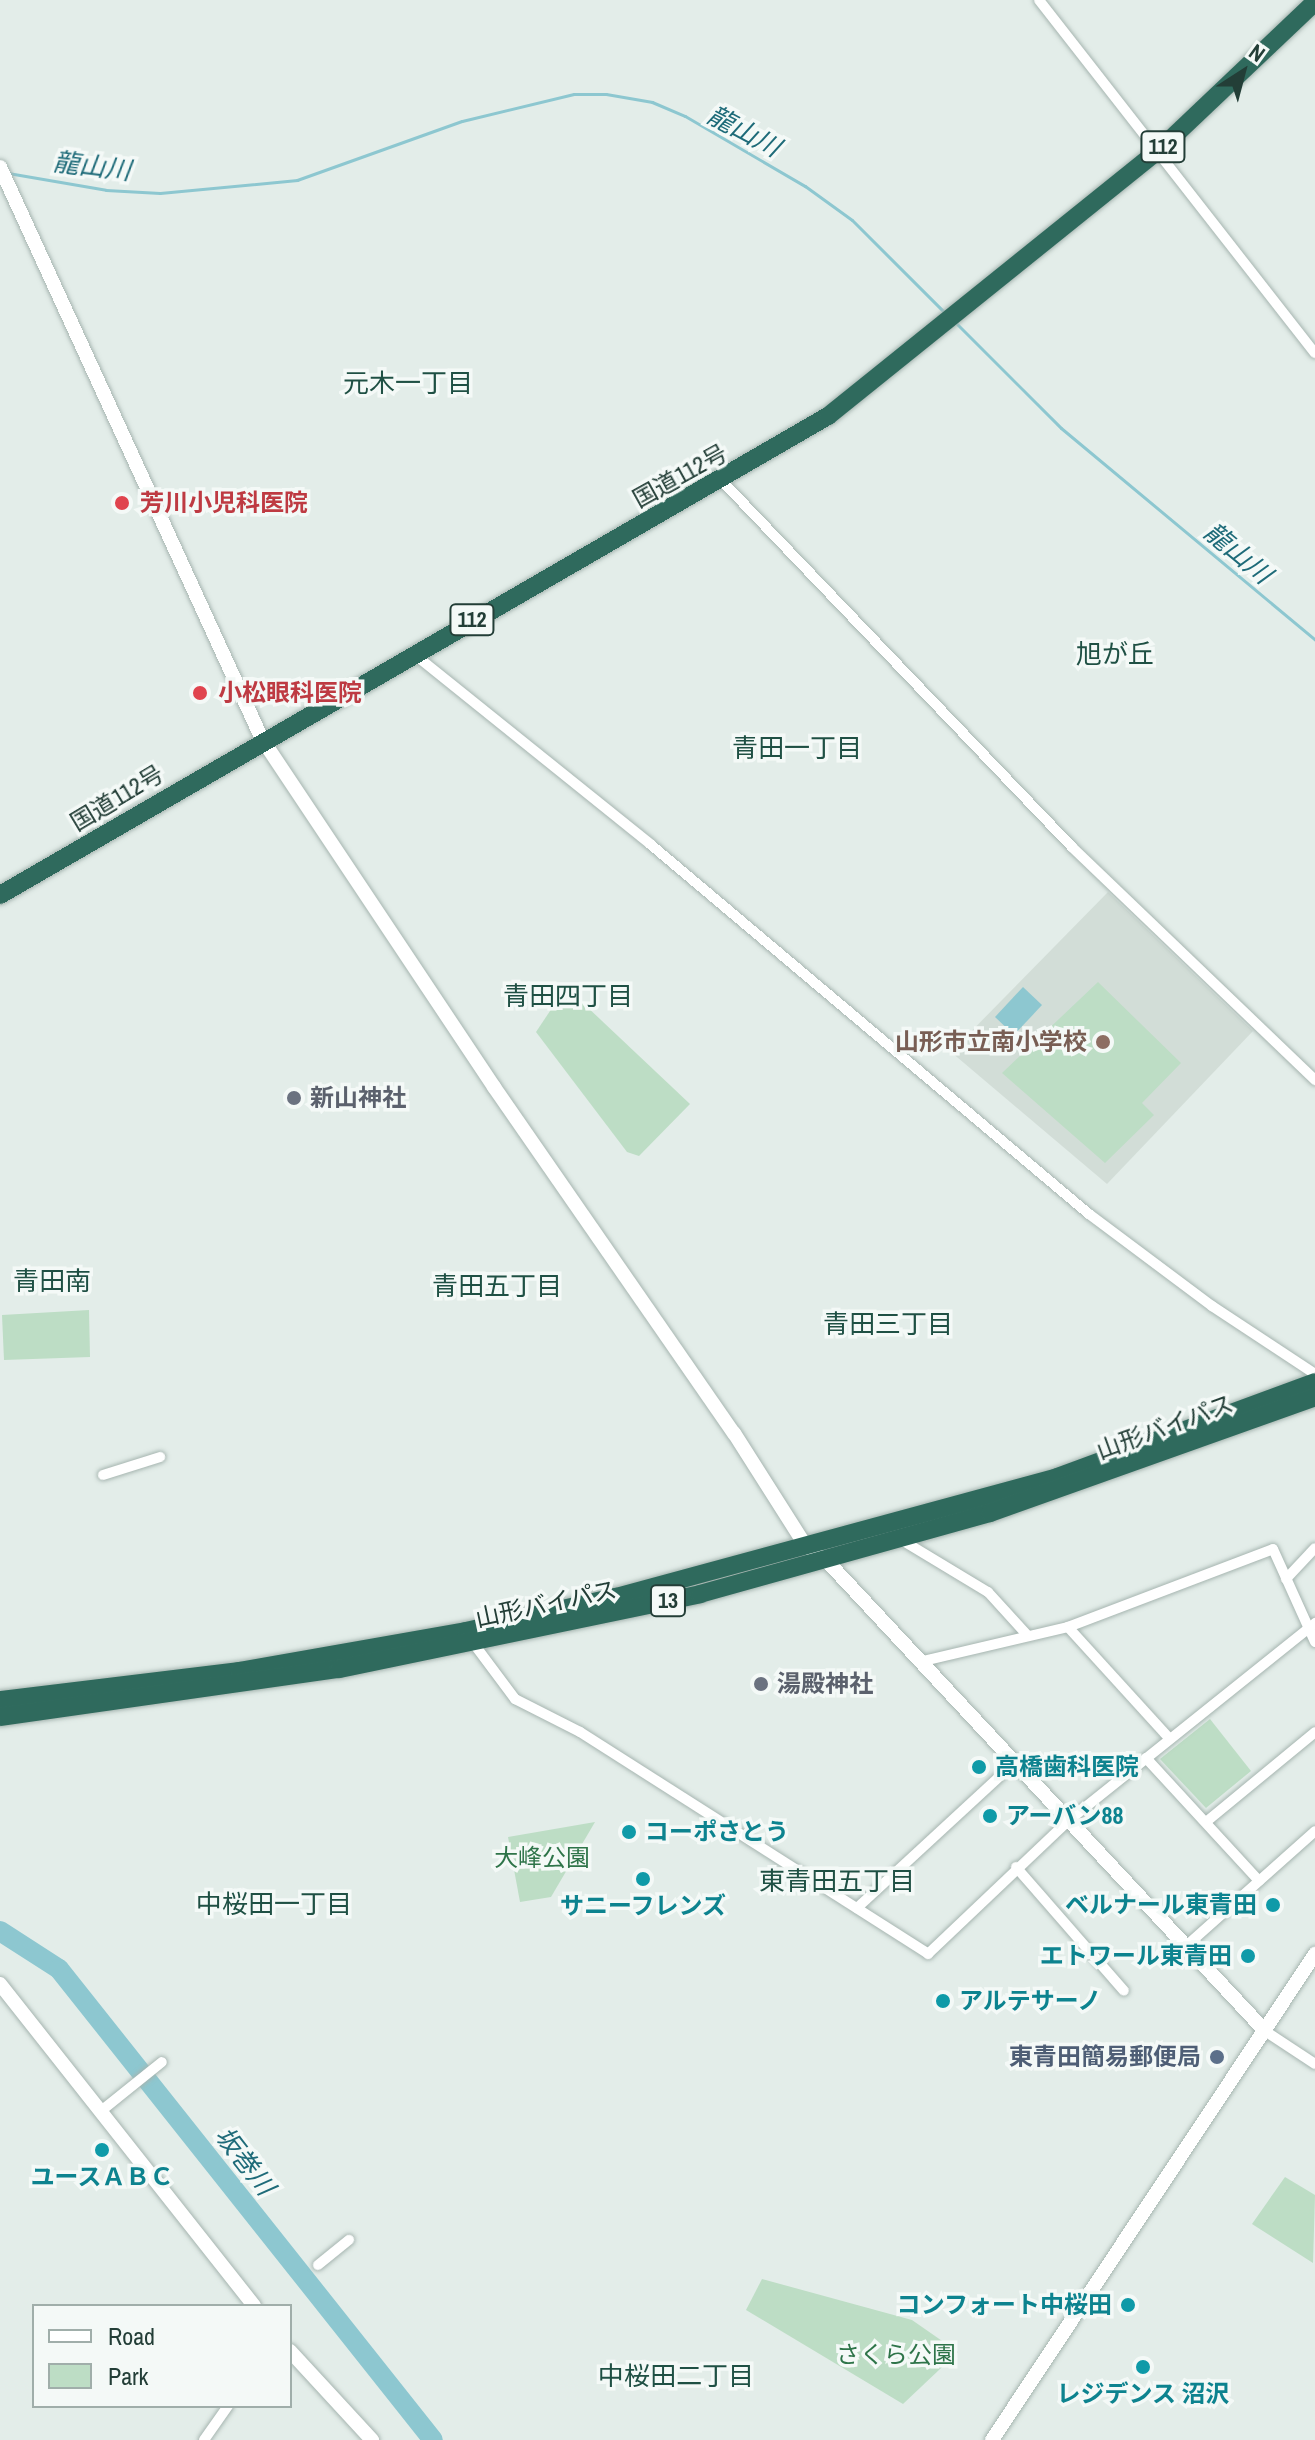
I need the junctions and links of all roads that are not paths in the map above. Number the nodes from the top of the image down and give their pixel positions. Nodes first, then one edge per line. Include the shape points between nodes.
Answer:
1 (1039, 0) edge
2 (1315, 2) edge
3 (1158, 151) junction
4 (0, 167) edge
5 (1315, 353) edge
6 (722, 481) junction
7 (413, 653) junction
8 (262, 739) junction
9 (0, 895) edge
10 (1315, 1080) edge
11 (1315, 1374) edge
12 (1315, 1382) edge
13 (1315, 1397) edge
14 (160, 1457) dead end
15 (103, 1475) dead end
16 (897, 1538) junction
17 (805, 1545) junction
18 (1315, 1548) edge
19 (826, 1560) junction
20 (1286, 1579) junction
21 (1312, 1626) edge
22 (1068, 1627) junction
23 (1028, 1636) junction
24 (1315, 1642) edge
25 (474, 1644) junction
26 (919, 1662) junction
27 (0, 1700) edge
28 (0, 1717) edge
29 (1315, 1732) edge
30 (1170, 1739) junction
31 (1146, 1758) junction
32 (1013, 1764) junction
33 (1068, 1821) junction
34 (1206, 1822) junction
35 (1315, 1831) edge
36 (1016, 1867) junction
37 (1259, 1881) junction
38 (857, 1908) junction
39 (1185, 1947) junction
40 (1315, 1954) edge
41 (0, 1984) edge
42 (1124, 1991) dead end
43 (1265, 2031) junction
44 (162, 2062) dead end
45 (1315, 2064) edge
46 (101, 2111) junction
47 (349, 2240) dead end
48 (318, 2265) dead end
49 (252, 2304) edge
50 (292, 2353) edge
51 (227, 2408) edge
52 (204, 2440) edge
53 (372, 2440) edge
54 (992, 2440) edge

1 - 3 street
2 - 3 highway, 国道112号 / 112
3 - 5 street
3 - 6 highway, 国道112号 / 112 via 828,416
4 - 8 street
6 - 7 highway, 国道112号 / 112
6 - 10 street via 1072,847
7 - 8 highway, 国道112号 / 112
7 - 11 street via 650,844 1089,1214 1212,1306
8 - 9 highway, 国道112号 / 112
8 - 17 street
12 - 17 highway, 山形バイパス / 13 via 1057,1477
13 - 16 highway, 山形バイパス / 13 via 1110,1473
14 - 15 street
16 - 19 highway, 山形バイパス / 13
16 - 23 street via 988,1592
17 - 19 street
17 - 27 highway, 山形バイパス / 13 via 466,1631 239,1671
18 - 20 street
19 - 25 highway, 山形バイパス / 13
19 - 26 street
20 - 21 street
20 - 22 street via 1273,1549
21 - 24 street
21 - 30 street
22 - 23 street
22 - 30 street
23 - 26 street
25 - 28 highway, 山形バイパス / 13 via 226,1687
25 - 38 street via 515,1699 580,1732
26 - 32 street
29 - 34 street
30 - 31 street
31 - 33 street
31 - 34 street
32 - 33 street
32 - 38 street
33 - 36 street
33 - 39 street
34 - 37 street
35 - 37 street
36 - 38 street via 928,1954
36 - 42 street
37 - 39 street
39 - 43 street
40 - 43 street
41 - 46 street
43 - 45 street
43 - 54 street
44 - 46 street
46 - 49 street
47 - 48 street
50 - 53 street
51 - 52 street

